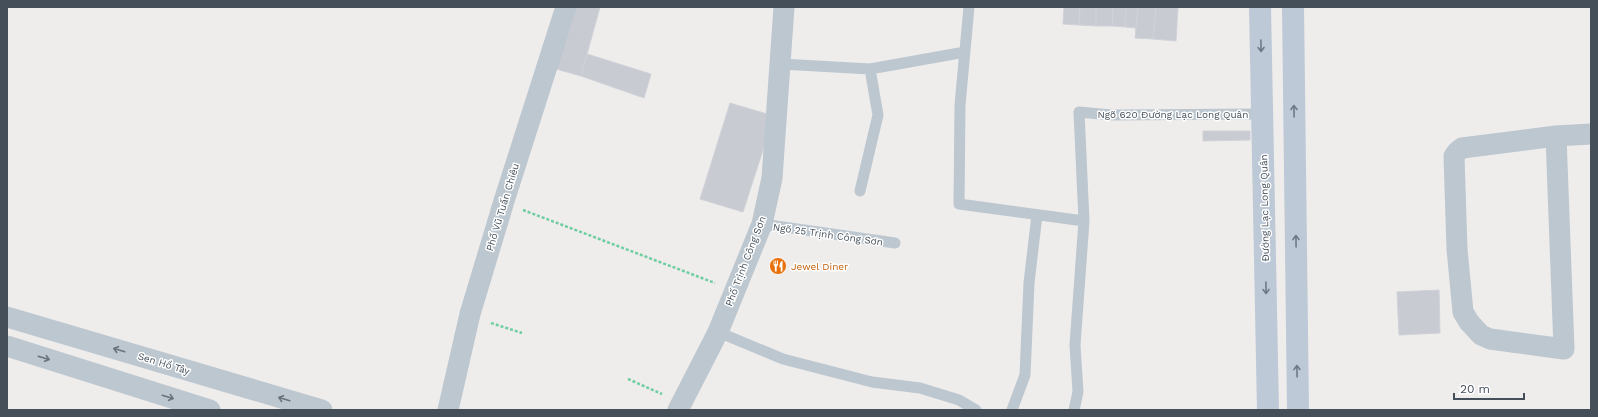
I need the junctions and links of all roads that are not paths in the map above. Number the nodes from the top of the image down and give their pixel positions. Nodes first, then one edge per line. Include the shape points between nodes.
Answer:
1 (566, 7) edge
2 (784, 7) edge
3 (968, 7) edge
4 (1260, 7) edge
5 (1293, 7) edge
6 (965, 52) junction
7 (781, 64) junction
8 (870, 69) junction
9 (1262, 114) junction
10 (1591, 134) edge
11 (1556, 136) junction
12 (860, 191) dead end
13 (1037, 215) junction
14 (1084, 222) junction
15 (762, 224) junction
16 (895, 243) dead end
17 (7, 317) edge
18 (718, 332) junction
19 (7, 346) edge
20 (680, 406) edge
21 (210, 410) edge
22 (322, 410) edge
23 (448, 410) edge
24 (976, 410) edge
25 (1012, 410) edge
26 (1074, 410) edge
27 (1268, 410) edge
28 (1298, 410) edge

1 - 23 street, Phố Vũ Tuấn Chiêu via 470,314
2 - 7 street, Phố Trịnh Công Sơn
3 - 6 lane
4 -> 9 main road, Đường Lạc Long Quân
28 -> 5 main road
6 - 8 lane
6 - 13 lane via 960,105 959,204
7 - 8 lane
7 - 15 street, Phố Trịnh Công Sơn via 772,178
8 - 12 lane via 878,116
9 - 14 lane, Ngõ 620 Đường Lạc Long Quân via 1111,115 1079,112
9 -> 27 main road, Đường Lạc Long Quân
10 - 11 street
11 - 11 street via 1462,148 1454,156 1457,249 1463,312 1468,322 1481,335 1490,339 1564,349
13 - 14 lane
13 - 25 lane via 1029,283 1024,375
14 - 26 lane via 1075,345 1078,392
15 - 16 lane, Ngõ 25 Trịnh Công Sơn
15 - 18 street, Phố Trịnh Công Sơn
22 -> 17 street, Sen Hồ Tây
18 - 20 street, Phố Trịnh Công Sơn
18 - 24 lane via 783,359 872,382 920,388 959,400
19 -> 21 street

